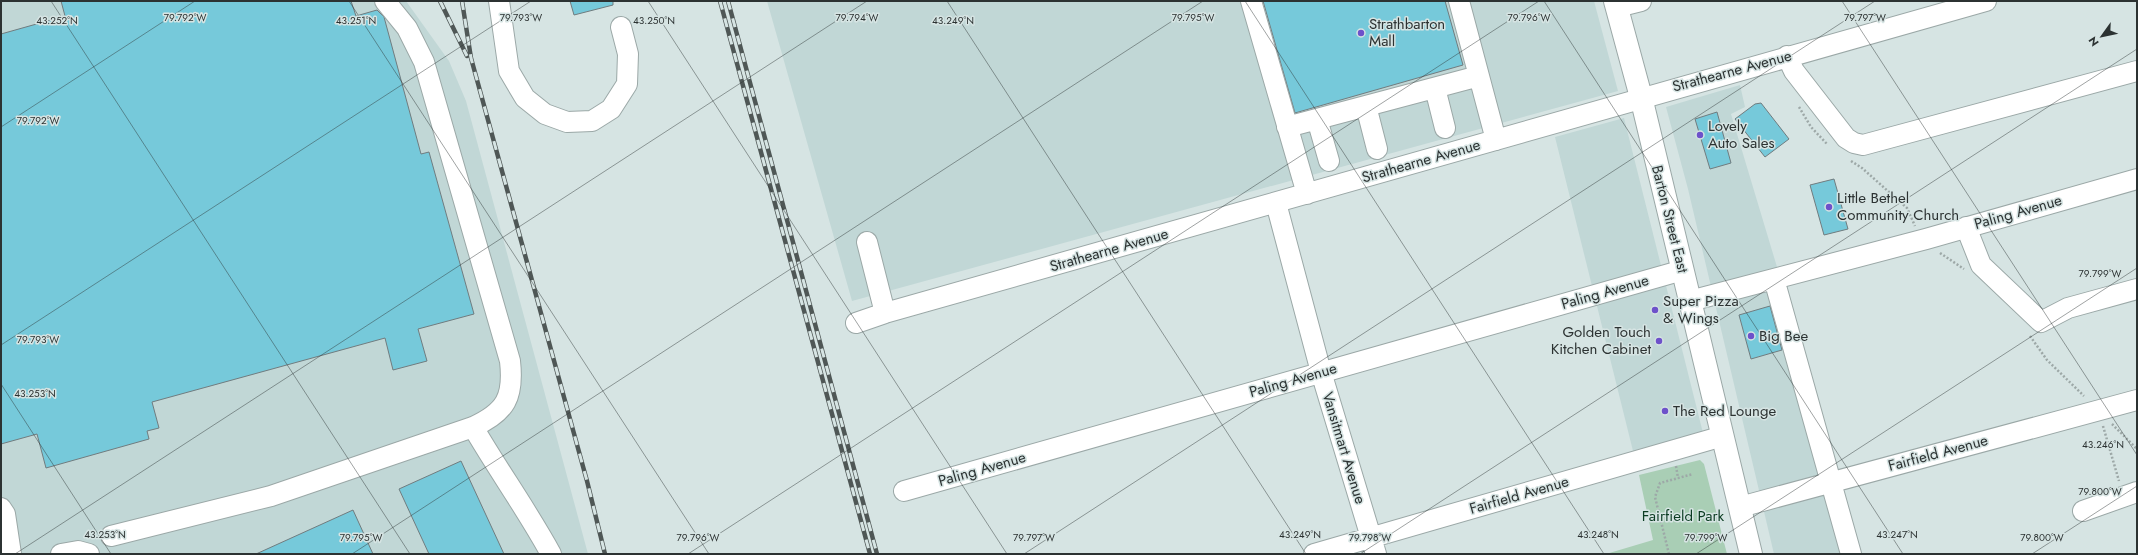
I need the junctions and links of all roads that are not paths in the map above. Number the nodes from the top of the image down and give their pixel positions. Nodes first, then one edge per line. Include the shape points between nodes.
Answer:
1 (385, 1) edge
2 (500, 1) edge
3 (1251, 1) edge
4 (1459, 1) edge
5 (1640, 1) edge
6 (1986, 1) edge
7 (1616, 4) edge
8 (621, 27) dead end
9 (1787, 56) junction
10 (2137, 71) edge
11 (1479, 76) junction
12 (1435, 88) junction
13 (1640, 97) junction
14 (1366, 106) junction
15 (1317, 119) junction
16 (1287, 127) junction
17 (1445, 128) dead end
18 (1496, 140) junction
19 (1377, 149) dead end
20 (1329, 161) dead end
21 (2137, 179) edge
22 (1307, 194) junction
23 (1276, 203) junction
24 (1966, 227) junction
25 (867, 242) dead end
26 (1683, 270) junction
27 (1774, 279) junction
28 (2137, 289) edge
29 (1690, 302) junction
30 (885, 313) junction
31 (856, 323) dead end
32 (1321, 372) junction
33 (2137, 400) edge
34 (472, 427) junction
35 (1723, 436) junction
36 (1831, 483) junction
37 (904, 491) dead end
38 (2131, 494) edge
39 (1740, 507) junction
40 (1, 508) edge
41 (2083, 510) dead end
42 (111, 536) dead end
43 (1374, 546) edge
44 (12, 554) edge
45 (61, 554) edge
46 (89, 554) edge
47 (551, 554) edge
48 (1314, 554) edge
49 (1751, 554) edge
50 (1851, 554) edge

1 - 34 street via 407,28 424,62 510,361 512,378 500,411
2 - 8 street via 509,71 524,98 545,114 567,122 592,120 611,109 627,84 628,54
3 - 16 street
4 - 11 street
5 - 7 street
6 - 9 street, Strathearne Avenue
7 - 13 main road, Barton Street East
9 - 10 street via 1794,71 1846,138 1863,145
9 - 13 street, Strathearne Avenue
11 - 12 street
11 - 18 street
12 - 14 street
12 - 17 street
13 - 18 street, Strathearne Avenue
13 - 26 main road, Barton Street East
14 - 15 street
14 - 19 street
15 - 16 street
15 - 20 street
16 - 22 street
18 - 22 street, Strathearne Avenue
21 - 24 street, Paling Avenue
22 - 23 street, Strathearne Avenue
23 - 30 street, Strathearne Avenue
23 - 32 street, Vansitmart Avenue
24 - 27 street, Paling Avenue
24 - 28 street via 1981,265 2041,322 2068,308
25 - 30 street
26 - 29 main road, Barton Street East
26 - 32 street, Paling Avenue
27 - 29 street, Paling Avenue
27 - 36 street
29 - 35 main road, Barton Street East
30 - 31 street, Strathearne Avenue
32 - 37 street, Paling Avenue
32 - 43 street, Vansitmart Avenue
33 - 36 street, Fairfield Avenue
34 - 42 street via 278,494
34 - 47 street
35 - 39 main road, Barton Street East
35 - 43 street, Fairfield Avenue
36 - 39 street, Fairfield Avenue
36 - 50 street
38 - 41 street
39 - 49 main road, Barton Street East
40 - 44 street
43 - 48 street, Fairfield Avenue
45 - 46 street via 78,551

